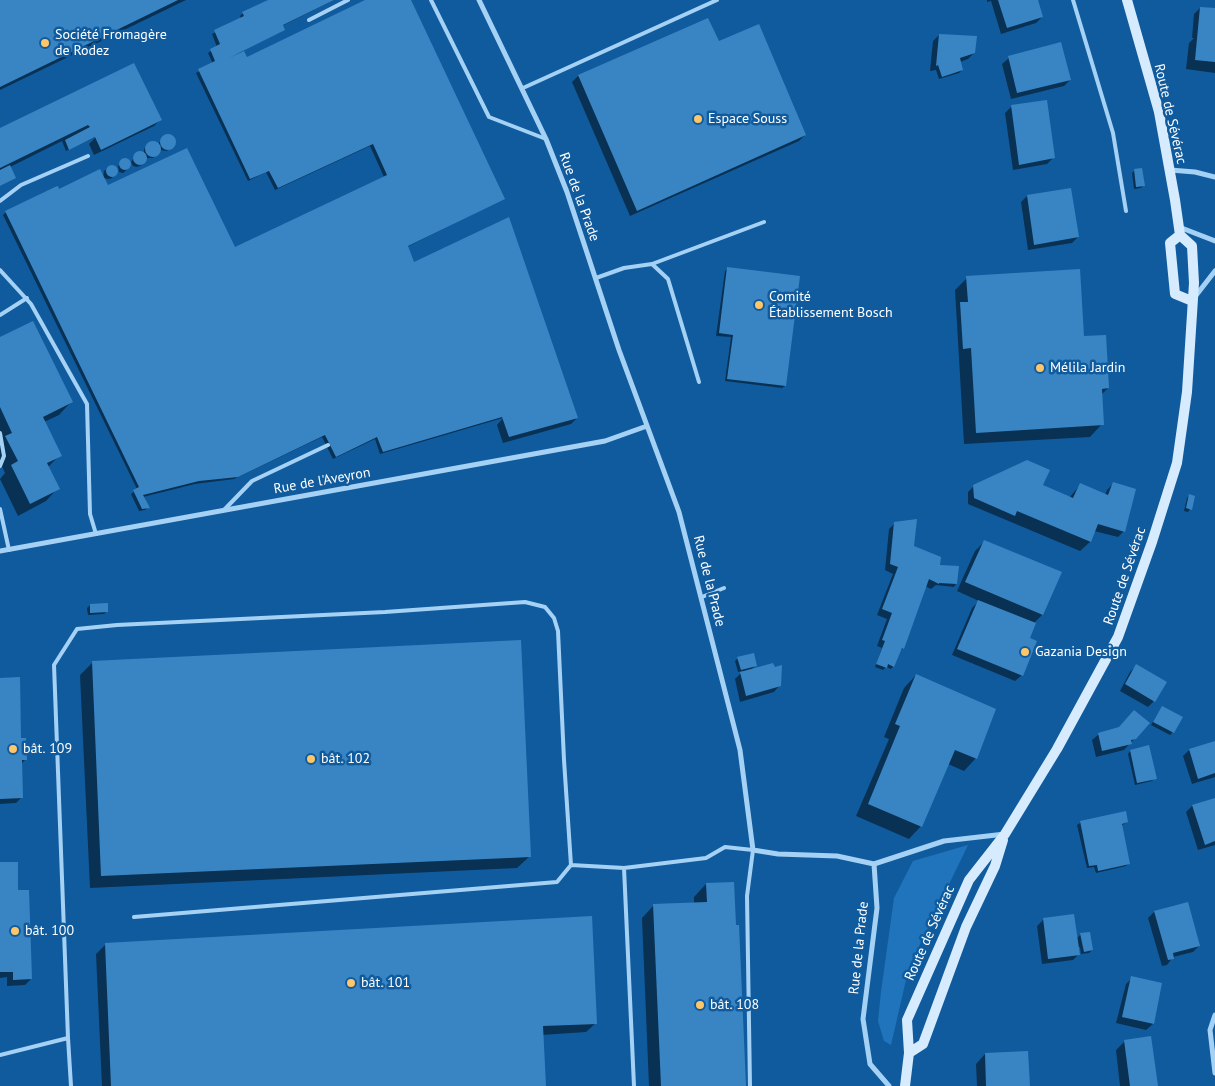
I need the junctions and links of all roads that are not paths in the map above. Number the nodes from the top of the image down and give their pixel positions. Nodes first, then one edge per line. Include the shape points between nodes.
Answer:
1 (348, 0) edge
2 (431, 0) edge
3 (479, 0) edge
4 (717, 0) edge
5 (1073, 0) edge
6 (1127, 0) edge
7 (310, 20) dead end
8 (523, 88) junction
9 (546, 139) junction
10 (88, 156) dead end
11 (1170, 170) junction
12 (1215, 177) edge
13 (0, 201) edge
14 (1126, 211) dead end
15 (764, 222) dead end
16 (1179, 231) junction
17 (1215, 241) edge
18 (652, 264) junction
19 (0, 270) edge
20 (1215, 271) edge
21 (596, 278) junction
22 (27, 298) junction
23 (1192, 301) junction
24 (0, 315) edge
25 (699, 382) dead end
26 (647, 426) junction
27 (0, 433) edge
28 (328, 445) dead end
29 (0, 466) edge
30 (0, 509) edge
31 (224, 510) junction
32 (96, 534) junction
33 (9, 550) junction
34 (0, 551) edge
35 (724, 588) dead end
36 (702, 597) junction
37 (1005, 834) junction
38 (753, 850) junction
39 (874, 864) junction
40 (571, 865) junction
41 (624, 868) junction
42 (134, 917) dead end
43 (1215, 1015) edge
44 (68, 1038) junction
45 (910, 1053) junction
46 (0, 1055) edge
47 (1215, 1073) edge
48 (71, 1086) edge
49 (634, 1086) edge
50 (750, 1086) edge
51 (889, 1086) edge
52 (904, 1086) edge

1 - 7 lane
2 - 9 lane via 489,117
3 - 8 street, Rue de la Prade
4 - 8 lane
5 - 14 lane via 1113,133
6 - 11 main road, Route de Sévérac via 1158,112
8 - 9 street, Rue de la Prade
9 - 21 street, Rue de la Prade
10 - 13 lane via 21,186
11 - 12 street
11 - 16 main road, Route de Sévérac
15 - 18 lane
16 - 17 street
16 - 23 main road, Route de Sévérac via 1192,246
16 - 23 main road via 1170,243 1175,294
18 - 21 lane via 624,268
18 - 25 lane via 668,279
19 - 22 lane
20 - 23 street
21 - 26 street, Rue de la Prade
22 - 24 lane
22 - 32 lane via 87,404 90,514
23 - 37 main road, Route de Sévérac via 1187,392 1177,463 1152,542 1118,637 1057,749
26 - 31 street, Rue de l'Aveyron via 605,441
26 - 36 street, Rue de la Prade via 679,512
27 - 29 lane via 4,456
28 - 31 lane via 252,481
30 - 33 lane
31 - 32 street, Rue de l'Aveyron
32 - 33 street, Rue de l'Aveyron
33 - 34 street, Rue de l'Aveyron
35 - 36 lane
36 - 38 street, Rue de la Prade via 740,750
37 - 39 street via 944,841
37 - 45 main road, Route de Sévérac via 995,866 966,927 923,1044
37 - 45 main road, Route de Sévérac via 969,880 907,1020
38 - 39 street via 837,856
38 - 41 lane via 725,848 706,858
38 - 50 lane via 747,896
39 - 51 street, Rue de la Prade via 877,908 863,1019 870,1064
40 - 41 lane
40 - 42 lane via 557,882
40 - 44 lane via 558,631 554,618 545,607 525,602 77,629 54,665
41 - 49 lane
43 - 47 street via 1210,1030
44 - 46 lane
44 - 48 lane
45 - 52 main road, Route de Sévérac

